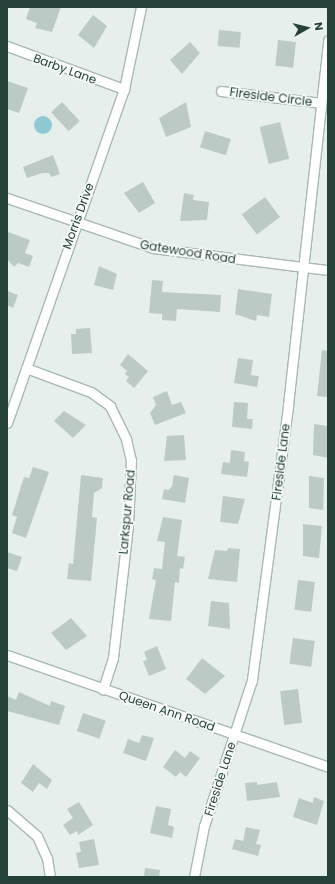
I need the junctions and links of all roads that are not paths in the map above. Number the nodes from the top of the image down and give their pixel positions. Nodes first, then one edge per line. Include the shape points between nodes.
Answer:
1 (141, 7) edge
2 (328, 40) edge
3 (7, 46) edge
4 (124, 89) junction
5 (221, 91) dead end
6 (320, 103) junction
7 (7, 198) edge
8 (75, 223) junction
9 (302, 267) junction
10 (328, 270) edge
11 (26, 368) junction
12 (7, 423) edge
13 (7, 655) edge
14 (103, 689) junction
15 (235, 734) junction
16 (328, 767) edge
17 (7, 810) edge
18 (50, 877) edge
19 (194, 877) edge

1 - 4 street, Morris Drive
2 - 6 street, Fireside Lane
3 - 4 street, Barby Lane
4 - 8 street, Morris Drive
5 - 6 street, Fireside Circle
6 - 9 street, Fireside Lane
7 - 8 street, Gatewood Road
8 - 9 street, Gatewood Road via 153,248
8 - 11 street, Morris Drive
9 - 10 street, Gatewood Road
9 - 15 street, Fireside Lane via 252,680
11 - 12 street, Morris Drive
11 - 14 street, Larkspur Road via 91,392 110,406 126,439 131,460 128,526 113,658
13 - 14 street, Queen Ann Road
14 - 15 street, Queen Ann Road
15 - 16 street, Queen Ann Road
15 - 19 street, Fireside Lane via 204,826
17 - 18 street via 36,836 47,858

